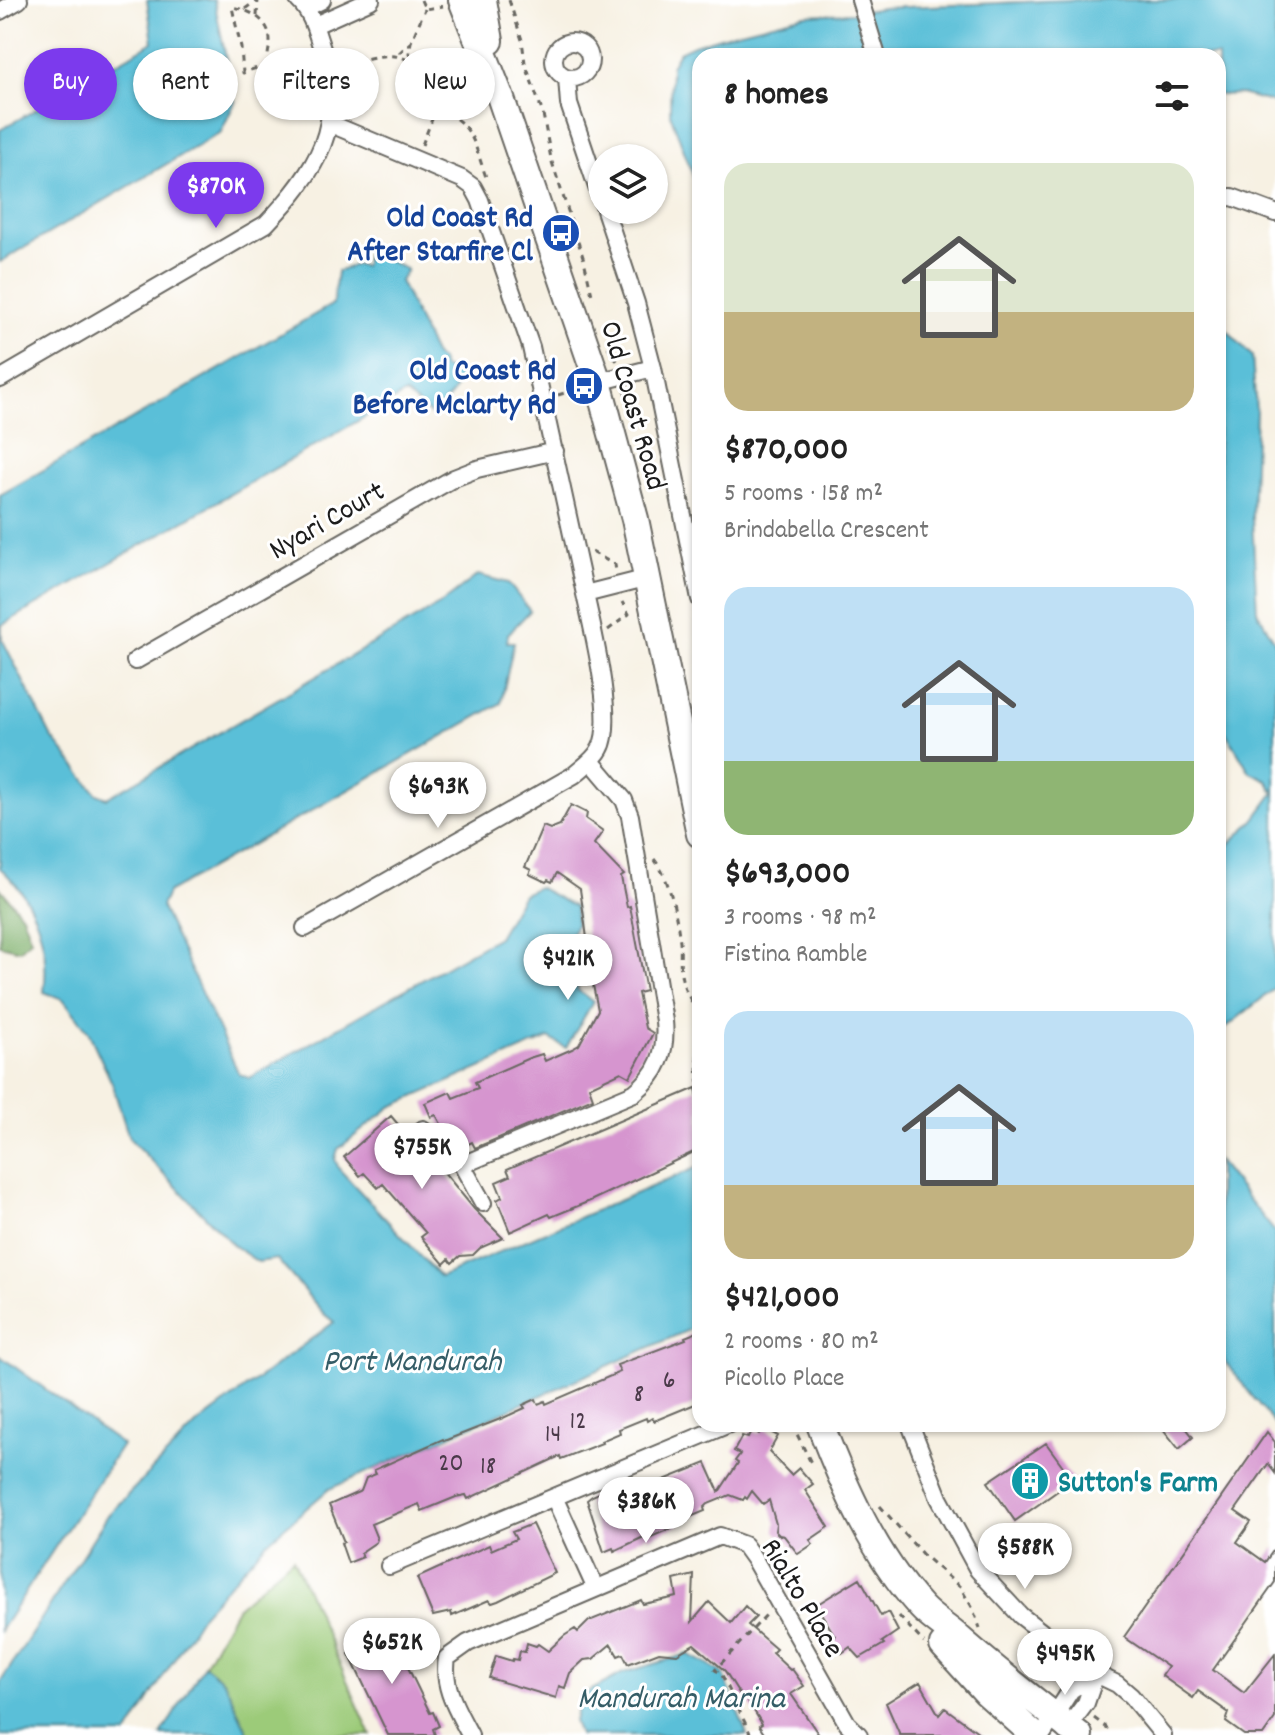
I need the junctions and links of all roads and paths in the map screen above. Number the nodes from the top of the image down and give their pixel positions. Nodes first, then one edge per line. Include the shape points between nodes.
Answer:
1 (19, 0) edge
2 (258, 0) edge
3 (322, 0) edge
4 (371, 0) edge
5 (462, 0) edge
6 (483, 0) edge
7 (861, 3) edge
8 (302, 4) edge
9 (245, 9) junction
10 (425, 9) dead end
11 (0, 11) edge
12 (257, 16) junction
13 (315, 25) junction
14 (411, 42) junction
15 (268, 48) edge
16 (405, 48) edge
17 (410, 48) edge
18 (875, 48) edge
19 (254, 68) edge
20 (567, 78) dead end
21 (500, 96) junction
22 (432, 120) edge
23 (331, 124) junction
24 (416, 160) junction
25 (588, 160) edge
26 (1226, 197) edge
27 (1275, 213) edge
28 (610, 224) edge
29 (653, 368) junction
30 (0, 379) edge
31 (590, 385) junction
32 (555, 396) dead end
33 (555, 451) junction
34 (585, 546) dead end
35 (692, 560) edge
36 (616, 577) dead end
37 (648, 578) junction
38 (585, 594) junction
39 (621, 601) dead end
40 (608, 630) dead end
41 (135, 661) dead end
42 (591, 761) junction
43 (692, 795) edge
44 (648, 852) dead end
45 (305, 928) dead end
46 (692, 1001) edge
47 (423, 1129) dead end
48 (462, 1165) junction
49 (483, 1203) dead end
50 (710, 1432) edge
51 (823, 1432) edge
52 (913, 1432) edge
53 (554, 1497) junction
54 (879, 1506) dead end
55 (389, 1566) dead end
56 (595, 1587) junction
57 (781, 1607) junction
58 (924, 1611) junction
59 (984, 1636) dead end
60 (1096, 1674) junction
61 (1064, 1726) edge
62 (470, 1735) edge
63 (751, 1735) edge
64 (859, 1735) edge
65 (1034, 1735) edge
66 (1110, 1735) edge
67 (1163, 1735) edge

1 - 11 street
2 - 9 path
2 - 12 path
3 - 8 street
4 - 13 street
5 - 21 main road, Old Coast Road
6 - 21 main road, Old Coast Road
7 - 18 street
8 - 13 street
9 - 12 path
9 - 19 path via 232,7 243,73
10 - 14 path
12 - 15 path via 265,25
13 - 23 street via 328,65
14 - 16 path
14 - 17 path
20 - 25 street via 569,104
21 - 31 main road, Old Coast Road
22 - 24 path
23 - 24 street
23 - 30 street via 295,194 266,224
24 - 33 street via 462,179 480,200 531,347
26 - 27 street
28 - 29 street
29 - 31 street
29 - 35 street
31 - 32 path
31 - 37 main road, Old Coast Road via 635,519
33 - 38 street
33 - 41 street, Nyari Court via 454,478
34 - 36 path via 615,565
37 - 38 street
37 - 43 main road, Old Coast Road
38 - 42 street via 607,730
39 - 40 path via 629,614
42 - 45 street
42 - 48 street via 624,800 630,816 664,1021 662,1058 634,1093
44 - 46 path via 670,890 681,978
47 - 48 street
48 - 49 street
50 - 53 street
51 - 58 main road via 847,1492 892,1571
52 - 60 street via 939,1498 978,1570 1021,1616
53 - 55 street
53 - 56 street
54 - 59 path via 960,1587
56 - 57 street, Rialto Place via 720,1536 744,1545
56 - 62 street, Rialto Place via 468,1643 447,1658 450,1697
57 - 63 path via 765,1615 715,1670
57 - 64 street, Rialto Place via 847,1723
58 - 61 main road
58 - 65 main road via 942,1643
60 - 61 street via 1086,1703
60 - 61 street via 1071,1690
60 - 67 street via 1131,1696
61 - 66 path via 1097,1719

